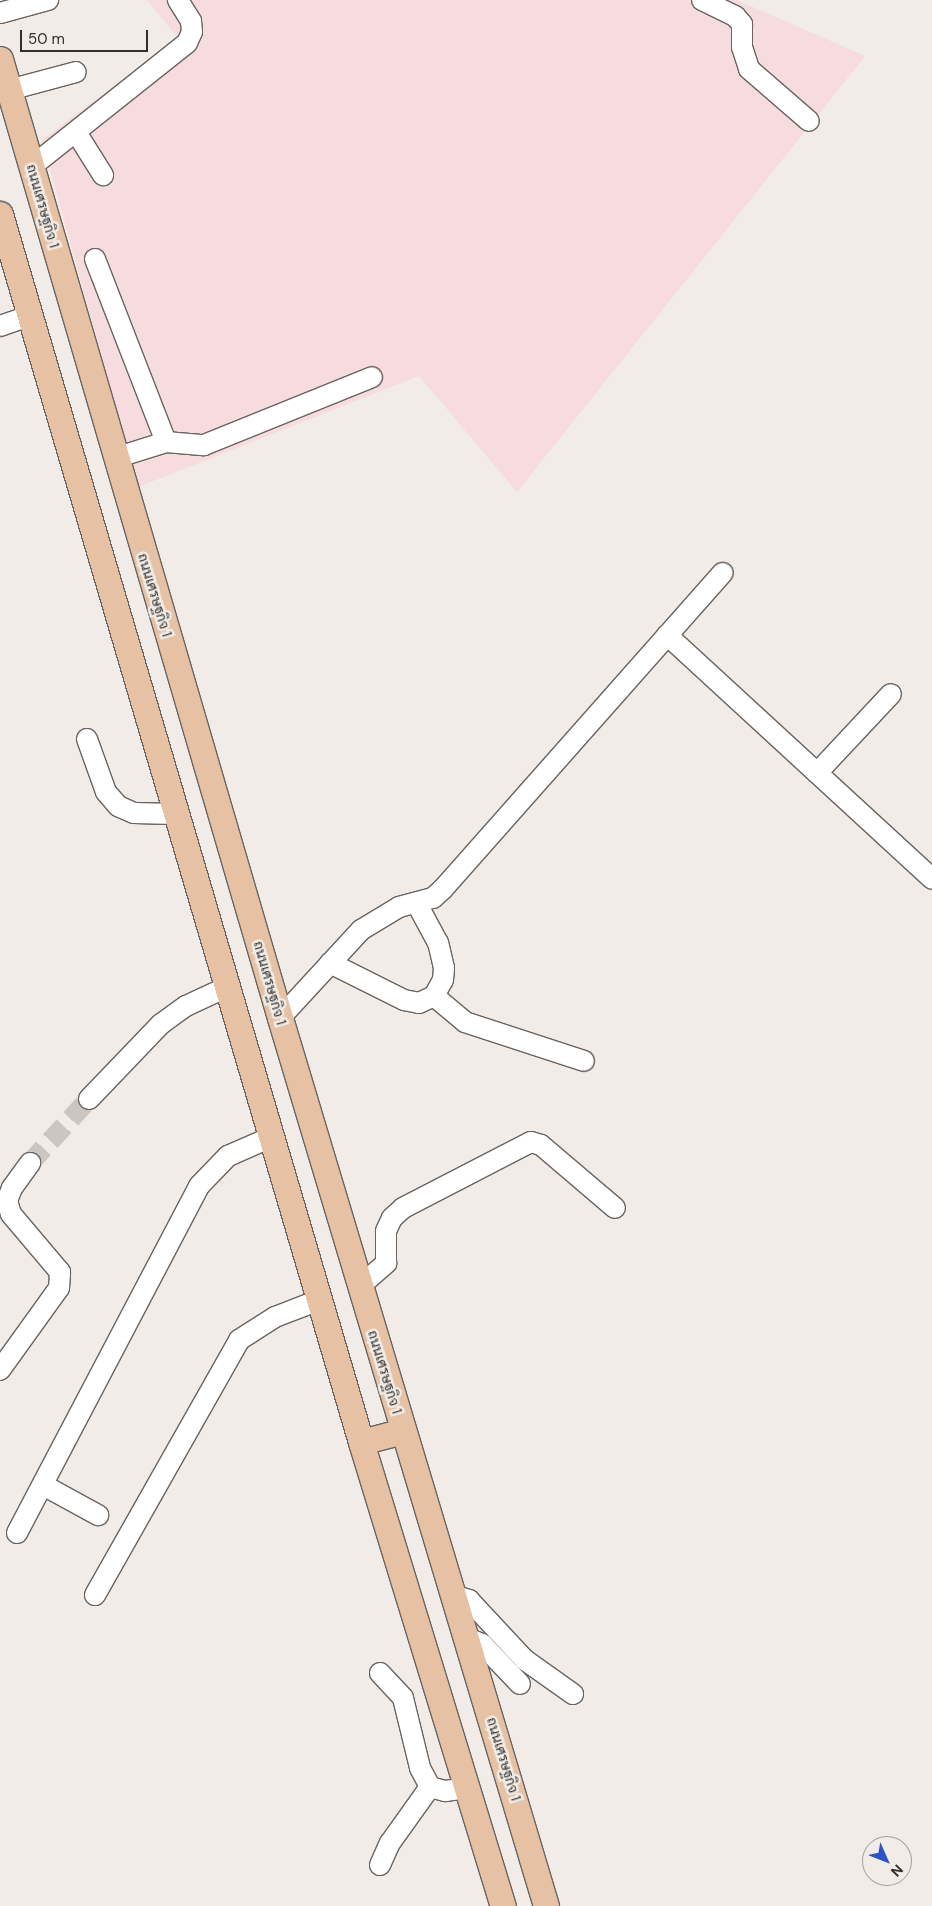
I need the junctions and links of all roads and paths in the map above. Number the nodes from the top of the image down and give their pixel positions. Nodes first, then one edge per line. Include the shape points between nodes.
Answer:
1 (48, 0) edge
2 (178, 0) edge
3 (702, 0) edge
4 (0, 13) edge
5 (0, 59) edge
6 (76, 72) dead end
7 (9, 90) junction
8 (809, 121) dead end
9 (76, 132) junction
10 (32, 167) junction
11 (103, 175) dead end
12 (0, 214) edge
13 (95, 259) dead end
14 (29, 316) junction
15 (0, 326) edge
16 (372, 377) dead end
17 (166, 442) junction
18 (115, 458) junction
19 (722, 573) dead end
20 (667, 636) junction
21 (891, 694) dead end
22 (87, 739) dead end
23 (817, 774) junction
24 (175, 814) junction
25 (932, 879) edge
26 (417, 904) junction
27 (330, 963) junction
28 (227, 987) junction
29 (434, 996) junction
30 (280, 1018) junction
31 (584, 1061) dead end
32 (89, 1099) tunnel mouth
33 (271, 1137) junction
34 (30, 1163) tunnel mouth
35 (615, 1208) dead end
36 (360, 1286) junction
37 (319, 1300) junction
38 (0, 1370) edge
39 (403, 1431) junction
40 (361, 1442) junction
41 (42, 1485) junction
42 (98, 1515) dead end
43 (17, 1533) dead end
44 (453, 1594) junction
45 (96, 1595) dead end
46 (467, 1638) junction
47 (380, 1673) dead end
48 (520, 1684) dead end
49 (574, 1694) dead end
50 (430, 1787) junction
51 (468, 1788) junction
52 (380, 1865) dead end
53 (503, 1906) edge
54 (546, 1906) edge

1 - 4 street
2 - 9 street via 191,21 192,32 187,43
3 - 8 street via 735,16 742,24 742,47 749,69
5 - 7 main road, ถนนเศรษฐกิจ 1
6 - 7 street
7 - 10 main road, ถนนเศรษฐกิจ 1
9 - 10 street
9 - 11 street
10 - 18 main road, ถนนเศรษฐกิจ 1
12 - 14 main road
13 - 17 street
14 - 15 street
14 - 24 main road
16 - 17 street via 204,445
17 - 18 street
18 - 30 main road, ถนนเศรษฐกิจ 1
19 - 20 street
20 - 23 street
20 - 26 street via 443,889
21 - 23 street
22 - 24 street via 106,792 118,806 134,813
23 - 25 street
24 - 28 main road
26 - 27 street via 399,907 378,918
26 - 29 street via 438,943 444,968 443,980
27 - 29 street via 404,1000 419,1003
27 - 30 street
28 - 32 street via 186,1006 161,1024
28 - 33 main road
29 - 31 street via 465,1022
30 - 36 main road, ถนนเศรษฐกิจ 1
33 - 37 main road
33 - 41 street via 228,1156 199,1186
34 - 38 street via 7,1201 11,1214 60,1272 60,1288
35 - 36 street via 541,1145 531,1142 403,1208 392,1218 386,1231 386,1263
36 - 39 main road, ถนนเศรษฐกิจ 1
37 - 40 main road
37 - 45 street via 274,1317 239,1340
39 - 40 main road
39 - 44 main road, ถนนเศรษฐกิจ 1
40 - 51 main road
41 - 42 street
41 - 43 street
44 - 46 main road, ถนนเศรษฐกิจ 1
44 - 49 street via 469,1600 525,1660
46 - 48 street via 482,1644
46 - 54 main road, ถนนเศรษฐกิจ 1
47 - 50 street via 403,1698 420,1768
50 - 51 street via 445,1791
50 - 52 street via 390,1843
51 - 53 main road

